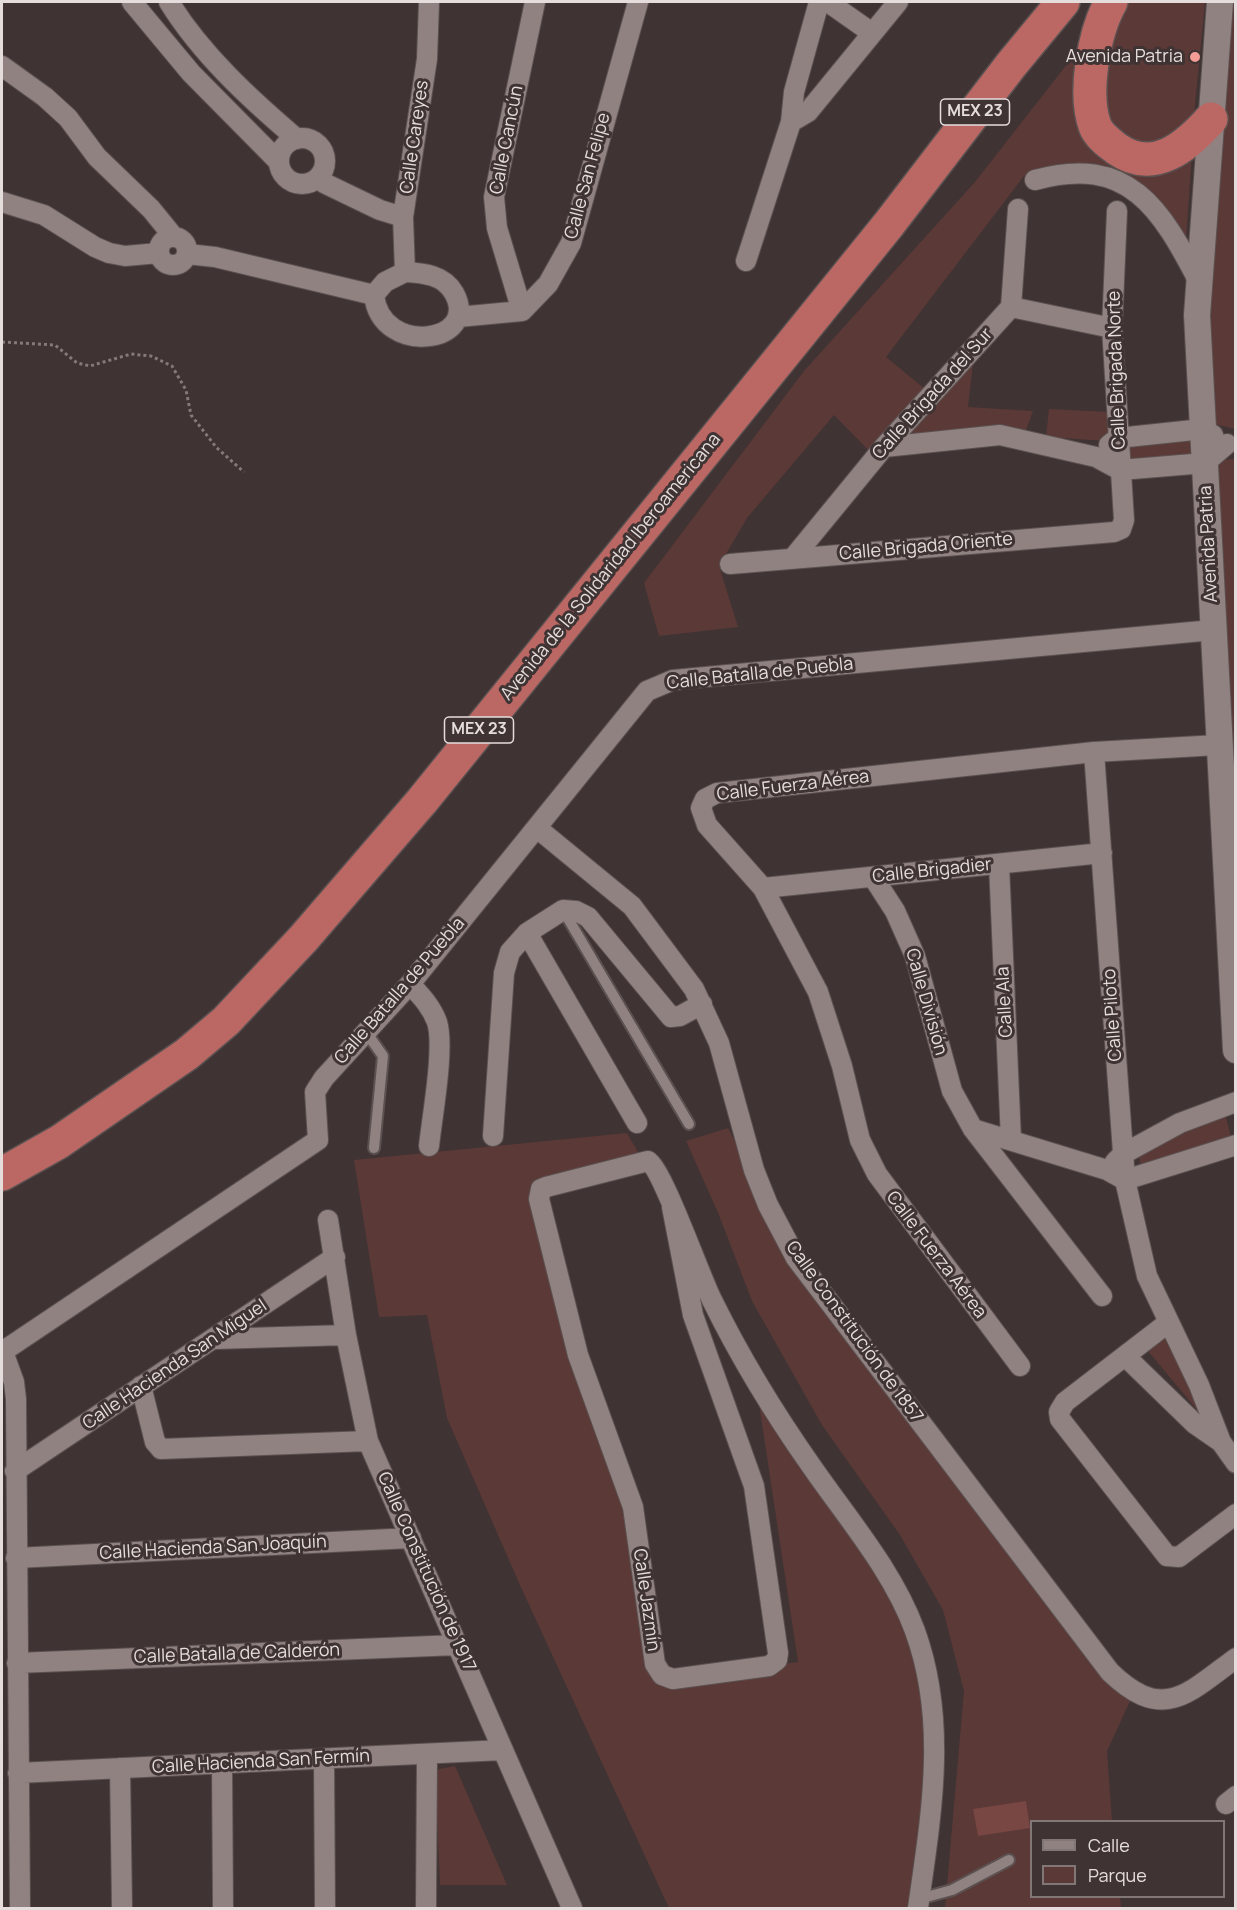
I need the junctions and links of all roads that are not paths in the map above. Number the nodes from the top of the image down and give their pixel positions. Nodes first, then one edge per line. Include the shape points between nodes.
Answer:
1 (132, 2) edge
2 (169, 2) edge
3 (429, 2) edge
4 (535, 2) edge
5 (638, 2) edge
6 (819, 2) edge
7 (828, 2) edge
8 (898, 2) edge
9 (1035, 2) edge
10 (1064, 2) edge
11 (1111, 2) edge
12 (1220, 2) edge
13 (872, 33) junction
14 (1011, 64) junction
15 (2, 66) edge
16 (1211, 119) junction
17 (791, 122) junction
18 (297, 139) junction
19 (279, 162) junction
20 (321, 176) junction
21 (1035, 180) dead end
22 (2, 202) edge
23 (1018, 209) dead end
24 (1117, 211) dead end
25 (403, 217) junction
26 (173, 236) junction
27 (159, 253) junction
28 (188, 254) junction
29 (746, 261) dead end
30 (405, 272) junction
31 (1199, 282) junction
32 (374, 295) junction
33 (1011, 307) junction
34 (522, 311) junction
35 (459, 317) junction
36 (1112, 328) junction
37 (1203, 429) junction
38 (1118, 438) junction
39 (1231, 444) edge
40 (884, 447) junction
41 (1096, 457) junction
42 (1205, 462) junction
43 (1120, 470) junction
44 (1121, 529) joint
45 (793, 558) junction
46 (730, 564) dead end
47 (1213, 630) junction
48 (1218, 745) junction
49 (1094, 752) junction
50 (537, 828) junction
51 (1102, 853) junction
52 (999, 864) junction
53 (873, 877) junction
54 (763, 888) junction
55 (1232, 901) edge
56 (563, 910) junction
57 (528, 933) junction
58 (410, 984) junction
59 (702, 1004) junction
60 (366, 1032) junction
61 (1236, 1050) edge
62 (1236, 1102) edge
63 (637, 1123) dead end
64 (689, 1124) dead end
65 (973, 1130) junction
66 (493, 1136) dead end
67 (1011, 1140) junction
68 (1236, 1145) edge
69 (429, 1146) dead end
70 (374, 1148) dead end
71 (1123, 1154) junction
72 (1107, 1170) junction
73 (3, 1172) edge
74 (1125, 1180) junction
75 (672, 1207) junction
76 (328, 1220) dead end
77 (335, 1257) junction
78 (1102, 1296) dead end
79 (1169, 1322) junction
80 (346, 1335) junction
81 (215, 1340) junction
82 (2, 1351) edge
83 (1125, 1356) junction
84 (1020, 1366) dead end
85 (141, 1386) junction
86 (368, 1441) junction
87 (1221, 1442) junction
88 (1236, 1463) edge
89 (15, 1471) junction
90 (1236, 1514) edge
91 (411, 1538) junction
92 (16, 1558) junction
93 (457, 1645) junction
94 (1236, 1658) edge
95 (17, 1663) junction
96 (503, 1750) junction
97 (427, 1754) junction
98 (324, 1759) junction
99 (222, 1763) junction
100 (120, 1768) junction
101 (18, 1773) junction
102 (1009, 1860) dead end
103 (919, 1904) edge
104 (20, 1908) edge
105 (122, 1908) edge
106 (222, 1908) edge
107 (325, 1908) edge
108 (426, 1908) edge
109 (572, 1908) edge

1 - 19 street via 191,74
2 - 18 street via 207,53
3 - 25 street, Calle Careyes via 427,59
4 - 34 street, Calle Cancún via 494,197 497,228
5 - 34 street, Calle San Felipe via 572,243 548,284
6 - 17 street via 794,92
7 - 13 street
8 - 13 street
9 - 14 highway
10 - 14 highway, Avenida de la Solidaridad Iberoamericana / MEX 23
11 - 16 highway via 1104,14 1090,85 1096,129 1107,142 1137,158 1158,159 1190,143
12 - 16 street, Avenida Patria
13 - 17 street via 808,112
14 - 73 highway, Avenida de la Solidaridad Iberoamericana / MEX 23 via 881,233 422,801 303,939 226,1021 188,1054 59,1142
15 - 26 street via 68,118 97,157
16 - 31 street, Avenida Patria
17 - 29 street
18 - 19 street via 284,146
18 - 20 street via 315,141 323,150 326,163
19 - 20 street via 281,172 300,184
20 - 25 street via 324,183
21 - 31 street via 1077,173 1101,176 1130,188 1150,202 1177,239
22 - 27 street via 44,215 109,253
23 - 33 street
24 - 36 street, Calle Brigada Norte
25 - 30 street, Calle Careyes
26 - 27 street via 161,243
26 - 28 street via 186,244
27 - 28 street via 164,263 171,266 182,263
28 - 32 street
30 - 32 street via 385,282
30 - 35 street via 426,273 445,282 457,299
31 - 37 street, Avenida Patria
32 - 35 street via 382,318 410,336 421,338 441,333
33 - 36 street
33 - 40 street, Calle Brigada del Sur
34 - 35 street
36 - 38 street, Calle Brigada Norte
37 - 38 street
37 - 39 street
37 - 42 street, Avenida Patria
38 - 41 street
38 - 43 street, Calle Brigada Norte
39 - 42 street
40 - 41 street via 1000,435
40 - 45 street, Calle Brigada del Sur
41 - 43 street
42 - 43 street
42 - 47 street, Avenida Patria
43 - 44 street, Calle Brigada Norte via 1124,520
44 - 45 street, Calle Brigada Oriente
45 - 46 street, Calle Brigada Oriente
47 - 48 street, Avenida Patria
47 - 50 street, Calle Batalla de Puebla via 673,680 647,691
48 - 49 street, Calle Fuerza Aérea
48 - 55 street, Avenida Patria
49 - 51 street, Calle Piloto
49 - 54 street, Calle Fuerza Aérea via 717,793 705,799 701,808 707,825
50 - 58 street, Calle Batalla de Puebla
50 - 59 street, Calle Constitución de 1857 via 632,906 676,961
51 - 52 street, Calle Brigadier
51 - 71 street, Calle Piloto
52 - 53 street, Calle Brigadier
52 - 67 street, Calle Ala
53 - 54 street, Calle Brigadier
53 - 65 street, Calle División via 895,911 915,956 952,1091
54 - 84 street, Calle Fuerza Aérea via 818,992 860,1140 877,1174
55 - 61 street, Avenida Patria
56 - 57 street
56 - 59 street via 588,917 671,1017
56 - 64 lane
57 - 63 street
57 - 66 street via 510,952 504,973
58 - 60 street, Calle Batalla de Puebla
58 - 69 street via 427,1002 437,1023 439,1045
59 - 94 street, Calle Constitución de 1857 via 719,1043 754,1170 796,1258 1110,1672 1128,1689 1157,1701 1191,1691
60 - 70 lane via 383,1060
60 - 82 street, Calle Batalla de Puebla via 315,1092 318,1140
62 - 71 street via 1180,1123
65 - 67 street
65 - 78 street, Calle División
67 - 72 street
68 - 74 street
71 - 72 street
71 - 74 street, Calle Piloto
72 - 74 street
74 - 79 street, Calle Piloto via 1147,1276
75 - 75 street, Calle Jazmín via 655,1167 648,1161 546,1187 539,1194 578,1355 633,1507 656,1664 662,1675 673,1679 769,1666 777,1660 778,1653 754,1486 693,1315
75 - 103 street, Calle Jazmín via 710,1297 756,1384 890,1579 915,1632 930,1692 936,1744 934,1793
76 - 77 street, Calle Constitución de 1917
77 - 80 street, Calle Constitución de 1917
77 - 81 street, Calle Hacienda San Miguel
79 - 83 street
79 - 87 street, Calle Piloto
80 - 81 street
80 - 86 street, Calle Constitución de 1917
81 - 85 street, Calle Hacienda San Miguel
82 - 89 street via 16,1399
83 - 87 street via 1195,1424
83 - 90 street via 1065,1402 1060,1419 1167,1556 1179,1557
85 - 86 street via 155,1442 161,1449
85 - 89 street, Calle Hacienda San Miguel
86 - 91 street, Calle Constitución de 1917
87 - 88 street
89 - 92 street
91 - 92 street, Calle Hacienda San Joaquín
91 - 93 street, Calle Constitución de 1917
92 - 95 street
93 - 95 street, Calle Batalla de Calderón
93 - 96 street, Calle Constitución de 1917
95 - 101 street
96 - 97 street, Calle Hacienda San Fermín
96 - 109 street, Calle Constitución de 1917
97 - 98 street, Calle Hacienda San Fermín
97 - 108 street
98 - 99 street, Calle Hacienda San Fermín
98 - 107 street
99 - 100 street, Calle Hacienda San Fermín
99 - 106 street
100 - 101 street, Calle Hacienda San Fermín
100 - 105 street
101 - 104 street
102 - 103 lane

